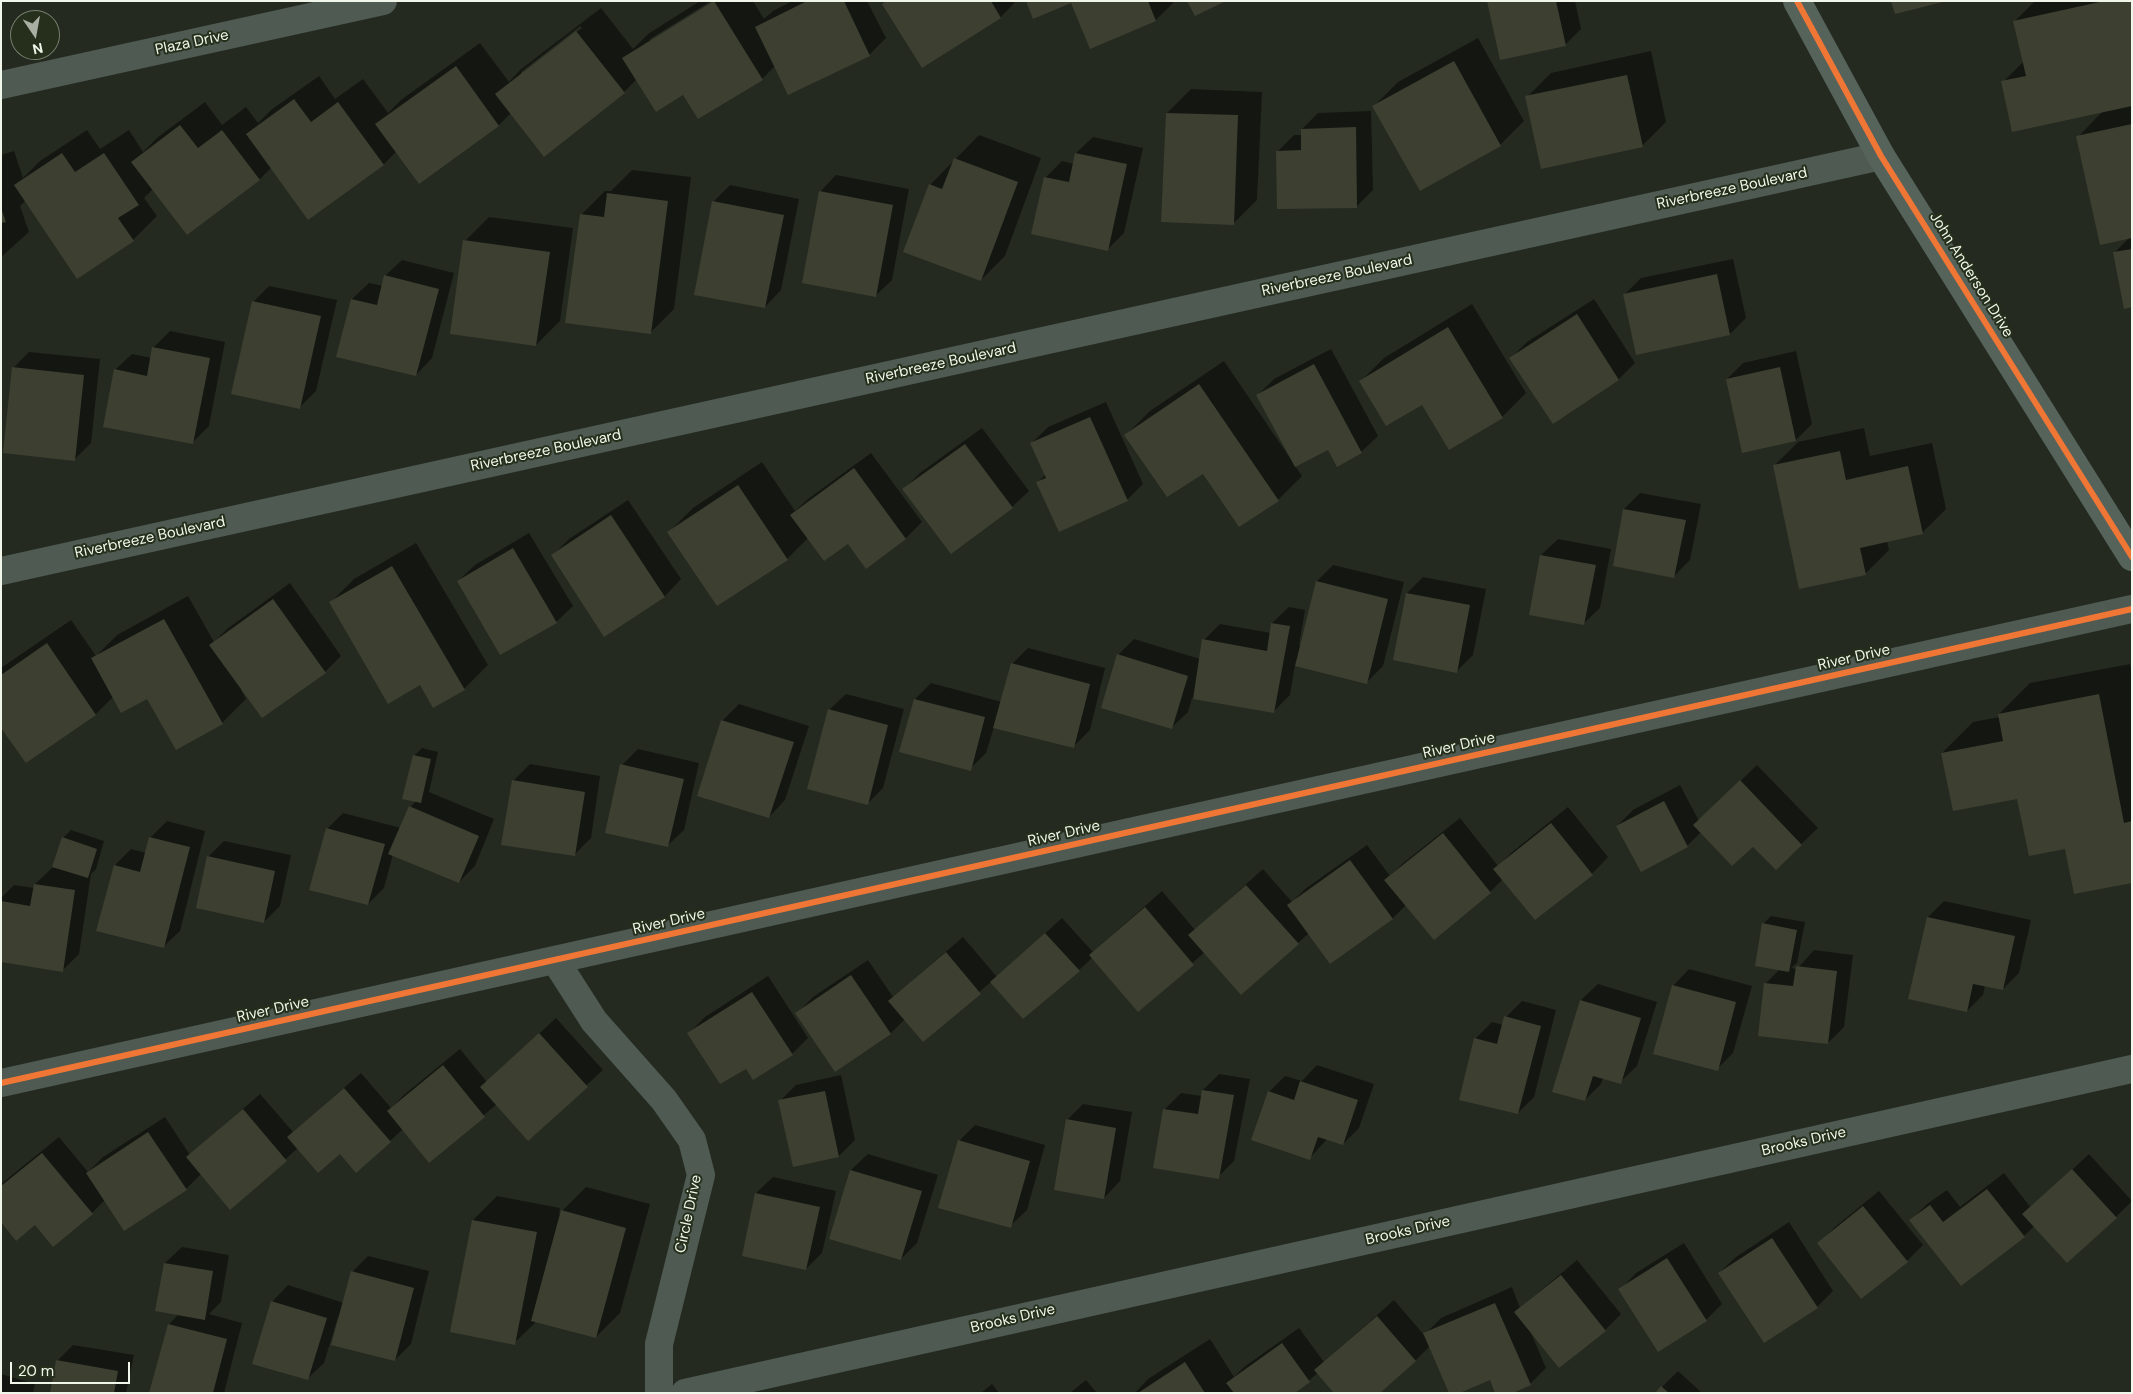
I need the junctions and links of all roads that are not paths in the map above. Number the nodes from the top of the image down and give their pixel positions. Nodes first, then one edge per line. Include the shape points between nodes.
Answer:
1 (383, 1) edge
2 (1797, 1) edge
3 (1, 85) edge
4 (1881, 156) junction
5 (2132, 557) edge
6 (1, 571) edge
7 (2132, 609) edge
8 (555, 960) junction
9 (2132, 1069) edge
10 (1, 1083) edge
11 (659, 1393) edge
12 (685, 1393) edge

1 - 3 street, Plaza Drive
2 - 4 street, John Anderson Drive
4 - 5 street, John Anderson Drive
4 - 6 street, Riverbreeze Boulevard
7 - 8 street, River Drive
8 - 10 street, River Drive
8 - 11 street, Circle Drive via 594,1021 664,1100 692,1140 701,1175 659,1344
9 - 12 street, Brooks Drive

